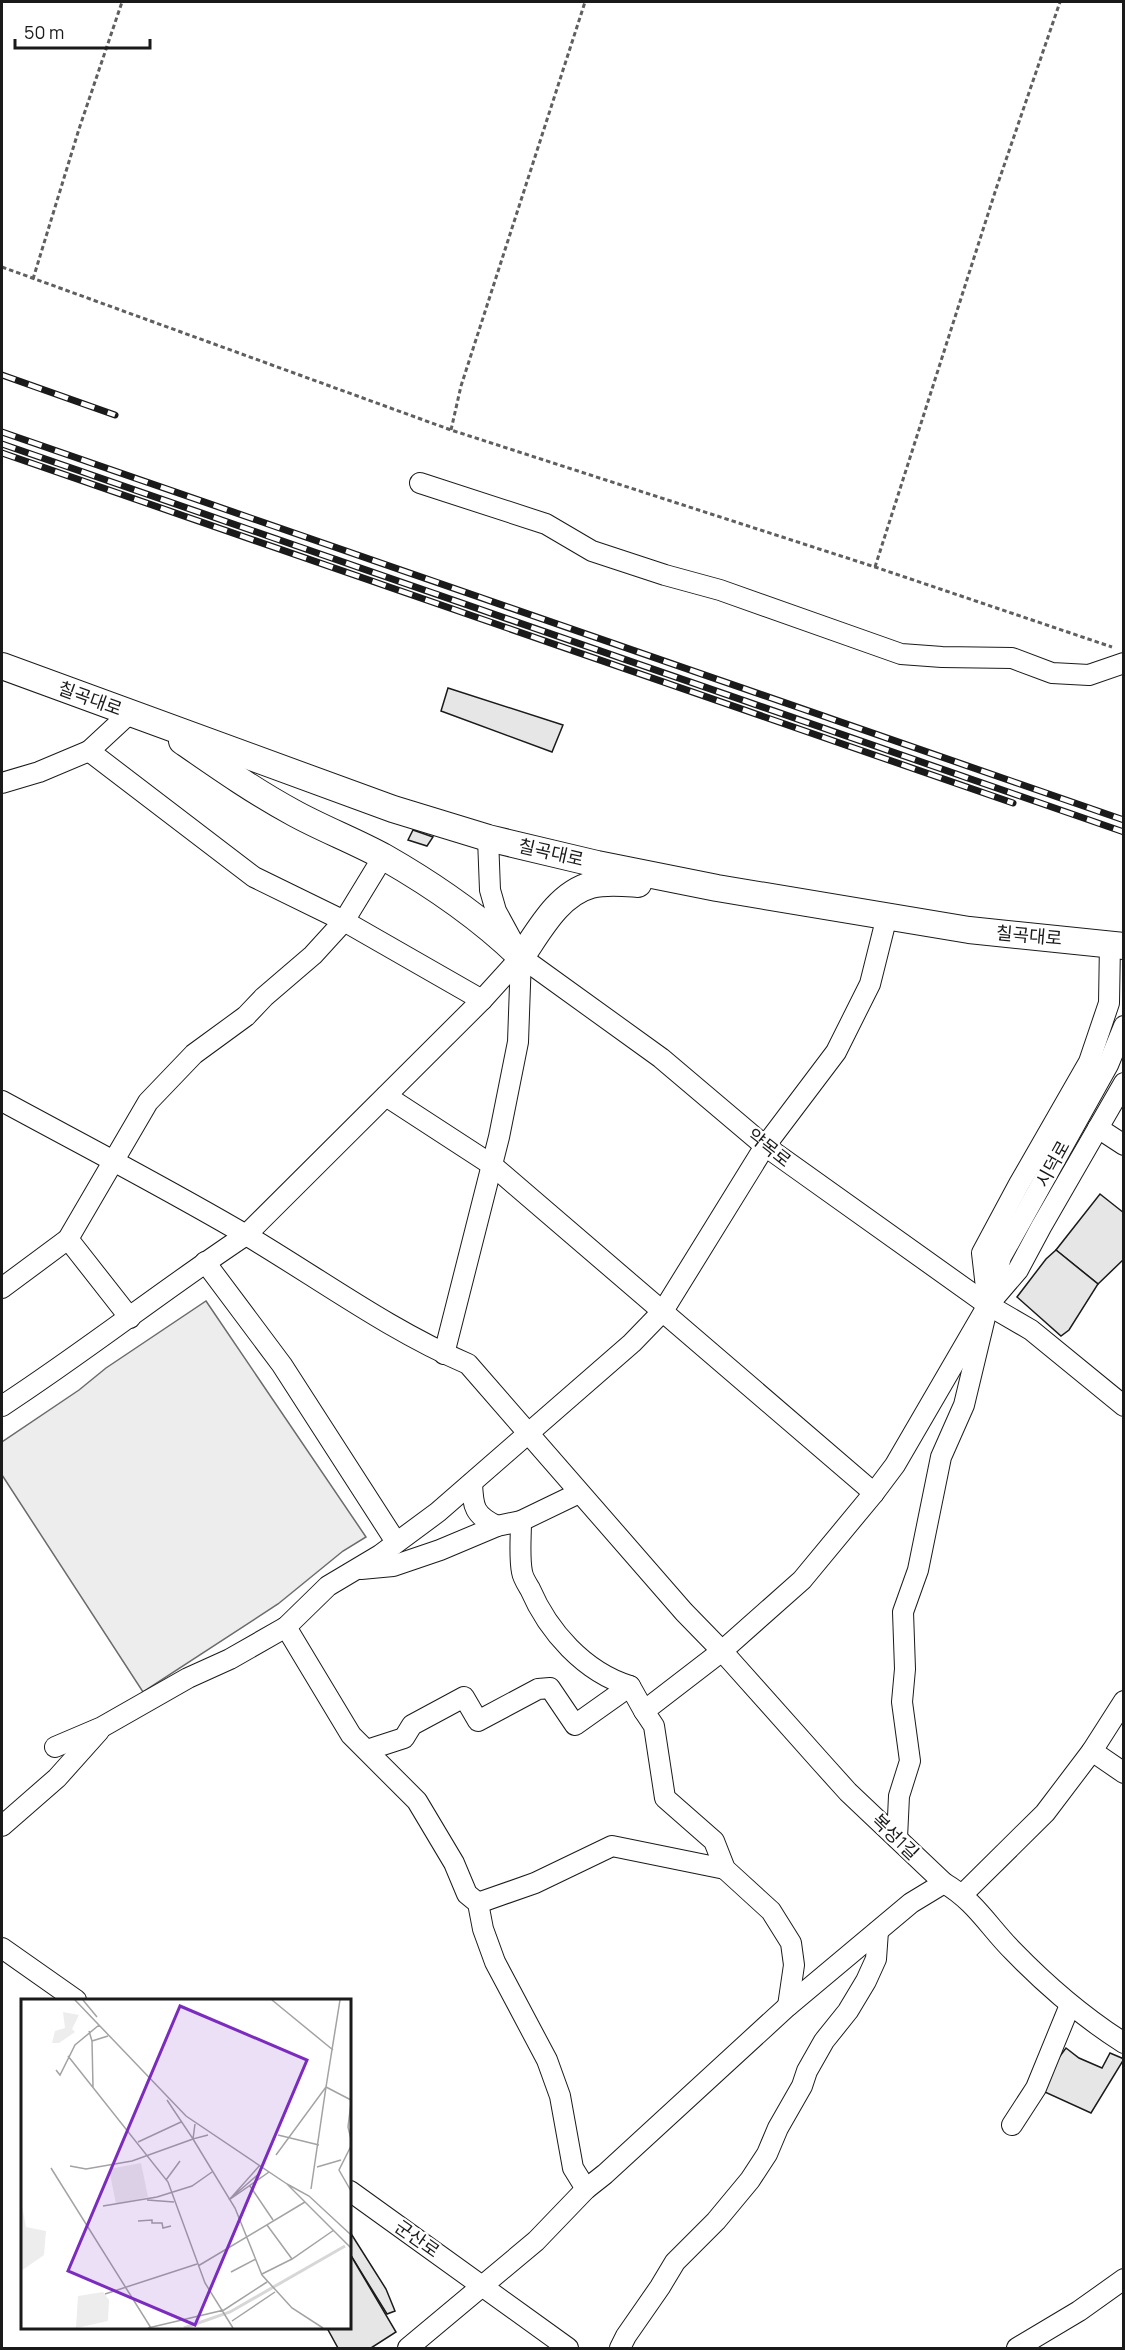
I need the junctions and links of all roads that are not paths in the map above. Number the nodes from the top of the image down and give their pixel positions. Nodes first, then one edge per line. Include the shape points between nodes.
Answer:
1 (420, 483) dead end
2 (1118, 655) edge
3 (2, 666) edge
4 (129, 713) junction
5 (158, 724) junction
6 (89, 751) junction
7 (2, 783) edge
8 (488, 838) junction
9 (383, 857) junction
10 (717, 888) junction
11 (887, 916) junction
12 (344, 921) junction
13 (1117, 944) edge
14 (520, 957) junction
15 (482, 999) junction
16 (1124, 1026) edge
17 (1124, 1083) edge
18 (386, 1096) junction
19 (2, 1101) edge
20 (1098, 1128) junction
21 (1124, 1145) edge
22 (765, 1146) junction
23 (114, 1161) junction
24 (492, 1165) junction
25 (246, 1235) junction
26 (68, 1239) junction
27 (205, 1262) junction
28 (2, 1288) edge
29 (988, 1305) junction
30 (663, 1311) junction
31 (130, 1318) junction
32 (444, 1354) junction
33 (2, 1406) edge
34 (1124, 1406) edge
35 (528, 1434) junction
36 (472, 1483) junction
37 (579, 1492) junction
38 (874, 1493) junction
39 (521, 1521) junction
40 (497, 1526) junction
41 (396, 1542) junction
42 (355, 1569) junction
43 (286, 1627) junction
44 (722, 1651) junction
45 (630, 1686) junction
46 (1124, 1701) edge
47 (644, 1711) junction
48 (102, 1727) junction
49 (55, 1747) dead end
50 (367, 1750) junction
51 (1092, 1750) junction
52 (1124, 1773) edge
53 (2, 1826) edge
54 (897, 1838) junction
55 (725, 1869) junction
56 (944, 1884) junction
57 (963, 1894) junction
58 (478, 1903) junction
59 (878, 1931) junction
60 (2, 1948) edge
61 (73, 1999) edge
62 (1070, 2005) junction
63 (788, 2006) junction
64 (1124, 2043) edge
65 (1012, 2125) dead end
66 (586, 2189) junction
67 (351, 2193) edge
68 (1124, 2279) edge
69 (483, 2287) junction
70 (408, 2349) edge
71 (568, 2349) edge
72 (620, 2349) edge
73 (1017, 2349) edge

1 - 2 street via 546,524 592,551 720,590 901,654 1012,658 1052,674 1089,675
3 - 4 main road, 칠곡대로
4 - 5 main road, 칠곡대로
4 - 6 street
5 - 8 main road, 칠곡대로 via 393,809
5 - 9 main road via 293,813
6 - 7 street
6 - 12 street via 254,877
8 - 10 main road, 칠곡대로
8 - 14 street, 약목로 via 490,890 496,911
9 - 12 street
9 - 14 main road via 494,931
10 - 11 main road, 칠곡대로
10 - 14 main road via 592,885 571,894 558,907
11 - 13 main road, 칠곡대로 via 969,930
11 - 22 street via 870,984 836,1052
12 - 15 street
12 - 23 street via 314,956 187,1062 148,1102
13 - 29 street via 1109,1003 1089,1062 982,1253
14 - 15 street
14 - 22 street, 약목로 via 662,1058
14 - 24 street via 518,1042
15 - 18 street
16 - 29 street, 시덕로 via 1108,1065 1001,1257
17 - 20 street
18 - 24 street
18 - 25 street
19 - 23 street, 복성1길
20 - 21 street
20 - 29 street via 1018,1270
22 - 29 street, 약목로
22 - 30 street
23 - 25 street, 복성1길
23 - 26 street
24 - 30 street
24 - 32 street
25 - 27 street
25 - 32 street, 복성1길
26 - 28 street
26 - 31 street
27 - 31 street
27 - 41 street via 282,1365
29 - 34 street, 약목로 via 1032,1330
29 - 38 street via 895,1465
29 - 54 street via 964,1405 941,1457 918,1569 903,1612 902,1702 910,1761 899,1796
30 - 35 street
30 - 38 street
31 - 33 street
32 - 35 street, 복성1길 via 468,1364
35 - 36 street
35 - 37 street, 복성1길
36 - 40 street via 473,1505 482,1519
36 - 41 street
37 - 39 street
37 - 44 street, 복성1길
38 - 44 street via 802,1580
39 - 40 street
39 - 45 street via 522,1572 540,1612 586,1662 612,1681
40 - 42 street via 393,1566
41 - 42 street
42 - 43 street via 328,1586
43 - 48 street
43 - 50 street via 351,1735
44 - 47 street
44 - 54 street, 복성1길 via 821,1762
45 - 47 street
45 - 50 street via 575,1725 550,1688 538,1689 478,1721 464,1697 412,1725 404,1738
46 - 51 street
47 - 55 street via 654,1726 665,1798 714,1841
48 - 49 street
48 - 53 street via 57,1778
50 - 58 street via 417,1801 449,1854 467,1894
51 - 52 street
51 - 57 street via 1045,1813
54 - 56 street, 복성1길
55 - 58 street via 612,1846 535,1883
55 - 63 street via 771,1911 791,1943 794,1965
56 - 57 street, 복성1길
56 - 59 street via 911,1903
57 - 62 street, 복성1길 via 1012,1950
58 - 66 street via 495,1962 547,2060 560,2097 573,2168
59 - 63 street
59 - 72 street via 876,1959 866,1981 807,2070 767,2154 716,2221 675,2262
60 - 61 street
62 - 64 street, 복성1길
62 - 65 street via 1036,2088
63 - 66 street
66 - 69 street via 536,2241
67 - 69 street, 군산로
68 - 73 street
69 - 70 street
69 - 71 street, 군산로

